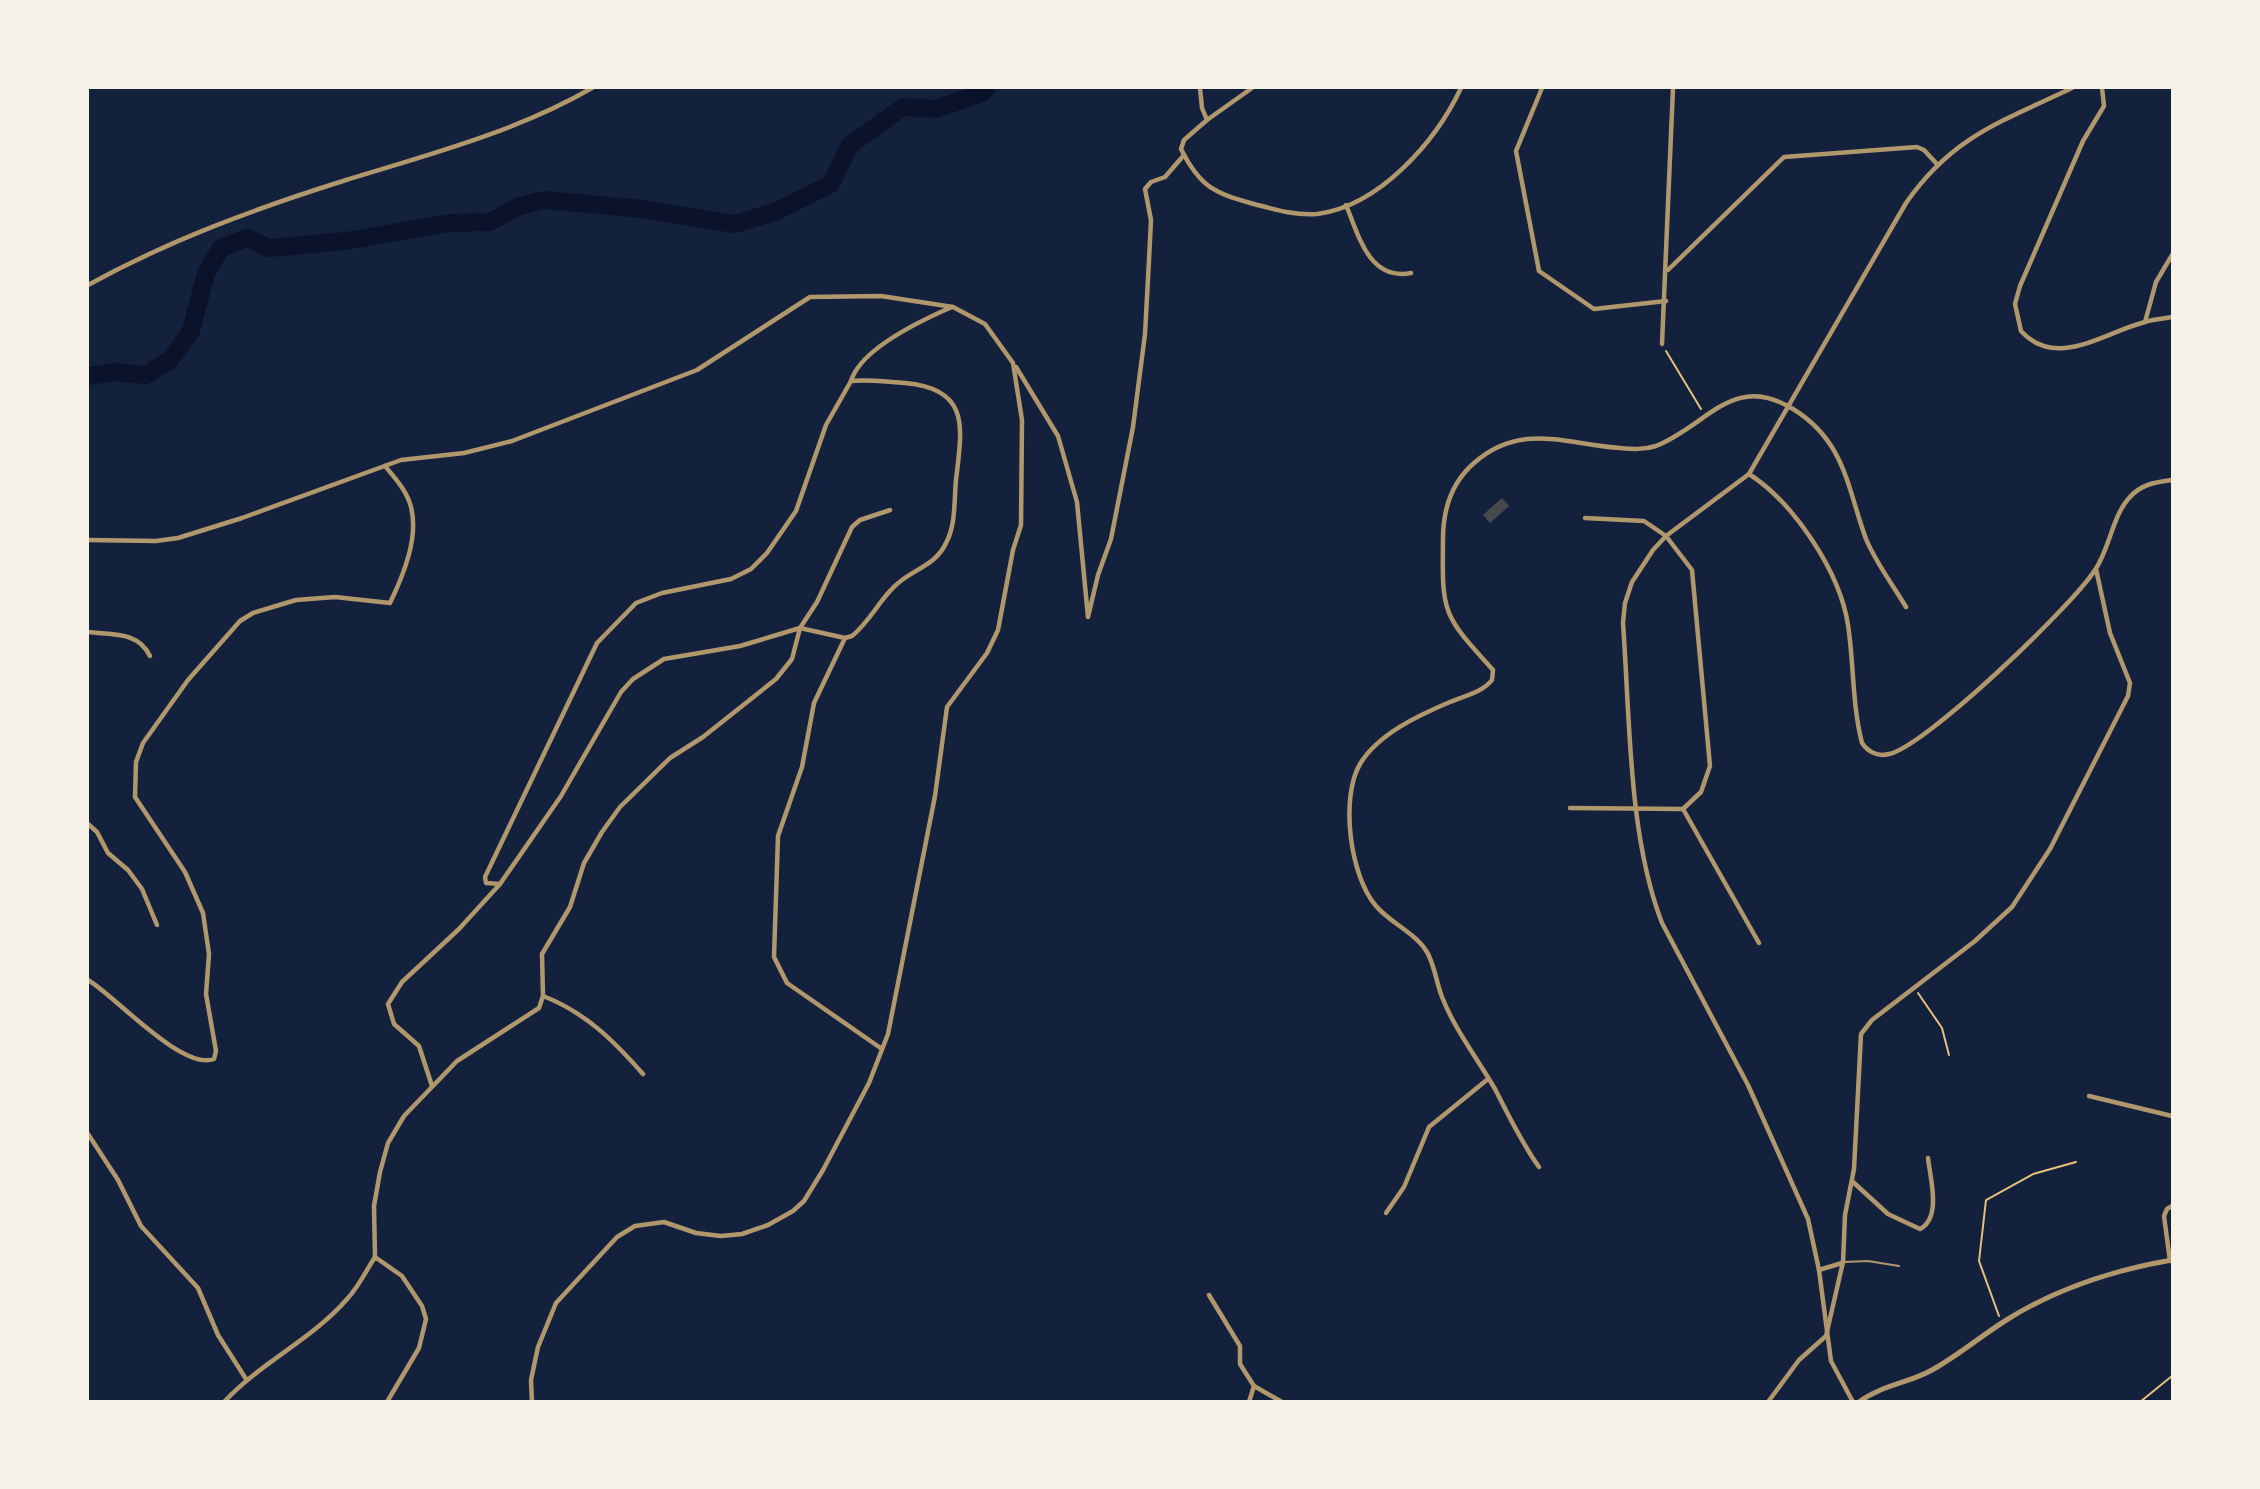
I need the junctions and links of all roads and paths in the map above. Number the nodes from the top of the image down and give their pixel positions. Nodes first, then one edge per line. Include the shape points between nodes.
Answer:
1 (592, 88) edge
2 (1200, 88) edge
3 (1252, 88) edge
4 (1461, 88) edge
5 (1542, 88) edge
6 (1674, 88) edge
7 (2072, 88) edge
8 (2102, 88) edge
9 (1208, 120) junction
10 (1182, 157) junction
11 (1936, 163) junction
12 (1346, 205) junction
13 (2172, 255) edge
14 (1668, 270) junction
15 (1411, 273) dead end
16 (88, 285) edge
17 (1666, 300) junction
18 (953, 307) junction
19 (2172, 317) edge
20 (2145, 322) junction
21 (1662, 344) joint
22 (1013, 363) junction
23 (851, 381) junction
24 (1791, 407) junction
25 (1706, 417) junction
26 (385, 466) junction
27 (1749, 474) junction
28 (2172, 480) edge
29 (890, 510) dead end
30 (1585, 518) dead end
31 (1666, 536) junction
32 (88, 540) edge
33 (2096, 569) junction
34 (1906, 607) dead end
35 (800, 628) junction
36 (88, 632) edge
37 (845, 638) junction
38 (149, 656) dead end
39 (1570, 808) dead end
40 (1683, 809) junction
41 (1637, 810) junction
42 (88, 824) edge
43 (500, 884) junction
44 (157, 925) dead end
45 (1759, 943) dead end
46 (88, 981) edge
47 (1915, 989) junction
48 (543, 996) junction
49 (882, 1049) junction
50 (1950, 1055) dead end
51 (643, 1074) dead end
52 (1488, 1079) junction
53 (432, 1087) junction
54 (2089, 1096) dead end
55 (2172, 1116) edge
56 (88, 1134) edge
57 (1928, 1158) dead end
58 (2076, 1162) dead end
59 (1539, 1167) dead end
60 (1852, 1181) junction
61 (2172, 1206) edge
62 (1386, 1213) dead end
63 (375, 1257) junction
64 (2171, 1261) edge
65 (1843, 1262) junction
66 (1899, 1266) dead end
67 (1819, 1270) junction
68 (1209, 1295) dead end
69 (2001, 1324) junction
70 (1826, 1336) junction
71 (2172, 1376) edge
72 (246, 1378) junction
73 (1254, 1386) junction
74 (224, 1402) edge
75 (387, 1402) edge
76 (532, 1402) edge
77 (1249, 1402) edge
78 (1282, 1402) edge
79 (1768, 1402) edge
80 (1853, 1402) edge
81 (1859, 1402) edge
82 (2140, 1402) edge

1 - 16 street via 503,130 191,233
2 - 9 street
3 - 9 street
4 - 12 street via 1425,144 1377,188
5 - 17 street via 1516,151 1536,266 1581,302 1601,309
6 - 14 street
7 - 11 street via 1987,128
8 - 20 street via 2104,106 2083,141 2015,304 2021,331 2038,345 2065,348 2093,342
9 - 10 street via 1184,140
10 - 12 street via 1202,184 1251,204 1315,214
10 - 22 street via 1165,177 1145,189 1151,220 1150,260 1133,428 1111,539 1088,617 1077,502 1058,436
11 - 14 street via 1917,147 1784,157
11 - 24 street via 1906,203
12 - 15 street via 1374,265 1396,276
13 - 20 street via 2156,282
14 - 17 street
17 - 21 street
18 - 22 street via 985,324
18 - 23 street via 898,334 860,365
18 - 26 street via 881,296 810,297 697,370 512,441
19 - 20 street
21 - 25 path
22 - 49 street via 1022,420 1021,525 998,630 987,653 947,707 934,796
23 - 37 street via 940,389 957,414 961,440 953,519 945,546 928,565 900,581 862,626
23 - 43 street via 826,425 796,511 767,553 751,569 730,579 636,603 597,643 485,877 486,883
24 - 25 street via 1767,397 1744,395 1728,400
24 - 27 street
24 - 34 street via 1828,440 1854,494 1867,541
25 - 52 street via 1642,449 1534,437 1486,452 1449,496 1442,597 1452,624 1493,670 1492,680 1412,721 1370,751 1353,778 1348,804 1354,856 1367,894 1425,949 1452,1018
26 - 32 street via 178,538
26 - 46 street via 412,508 409,556 390,603 335,597 296,600 240,621 155,723 136,762 135,797 185,872 203,913 214,1059 202,1061 147,1031
27 - 31 street
27 - 33 street via 1790,508 1837,590 1848,623 1858,728 1862,743 1871,752 1891,754 1936,726 2040,633
28 - 33 street via 2143,486 2129,498
29 - 35 street via 852,527
30 - 31 street via 1644,522
31 - 40 street via 1688,563 1693,577 1710,766 1701,792
31 - 41 street via 1640,566 1625,603
33 - 47 street via 2110,633 2130,683 2128,696 2050,849 2020,897 1993,926
35 - 37 street
35 - 43 street via 740,646 664,659 633,679 621,691 561,796
35 - 48 street via 792,659 776,679 663,764 601,831 570,906 542,954
36 - 38 street via 132,637 145,645
37 - 49 street via 814,703 802,767 778,836 774,957 788,983
39 - 41 street
40 - 41 street
40 - 45 street
41 - 67 street via 1645,868 1662,923 1748,1085 1796,1189
42 - 44 street via 142,889
43 - 53 street via 402,982 388,1004 394,1024 419,1046
47 - 50 path via 1942,1028
47 - 60 street via 1872,1020 1858,1041
48 - 51 street via 598,1028
48 - 53 street via 533,1014 457,1061
49 - 76 street via 823,1171 793,1211 743,1234 696,1233 664,1222 635,1226 617,1237 556,1303 538,1347
52 - 59 street
52 - 62 street via 1429,1127 1404,1187
53 - 63 street via 404,1116 388,1143 374,1206
54 - 55 street
56 - 72 street via 141,1226 198,1288 218,1335
57 - 60 street via 1931,1219 1920,1229 1888,1214
58 - 69 path via 2033,1174 1986,1200 1979,1261
60 - 65 street
61 - 64 street via 2164,1216
63 - 72 street via 330,1316
63 - 75 street via 402,1276 426,1319 419,1348
64 - 69 street via 2064,1289
65 - 66 lane
65 - 67 street
65 - 70 street
67 - 70 street
68 - 73 street via 1240,1346 1240,1364
69 - 81 street via 1931,1371
70 - 79 street via 1799,1360
70 - 80 street via 1831,1361
71 - 82 path
72 - 74 street
73 - 77 street
73 - 78 street

